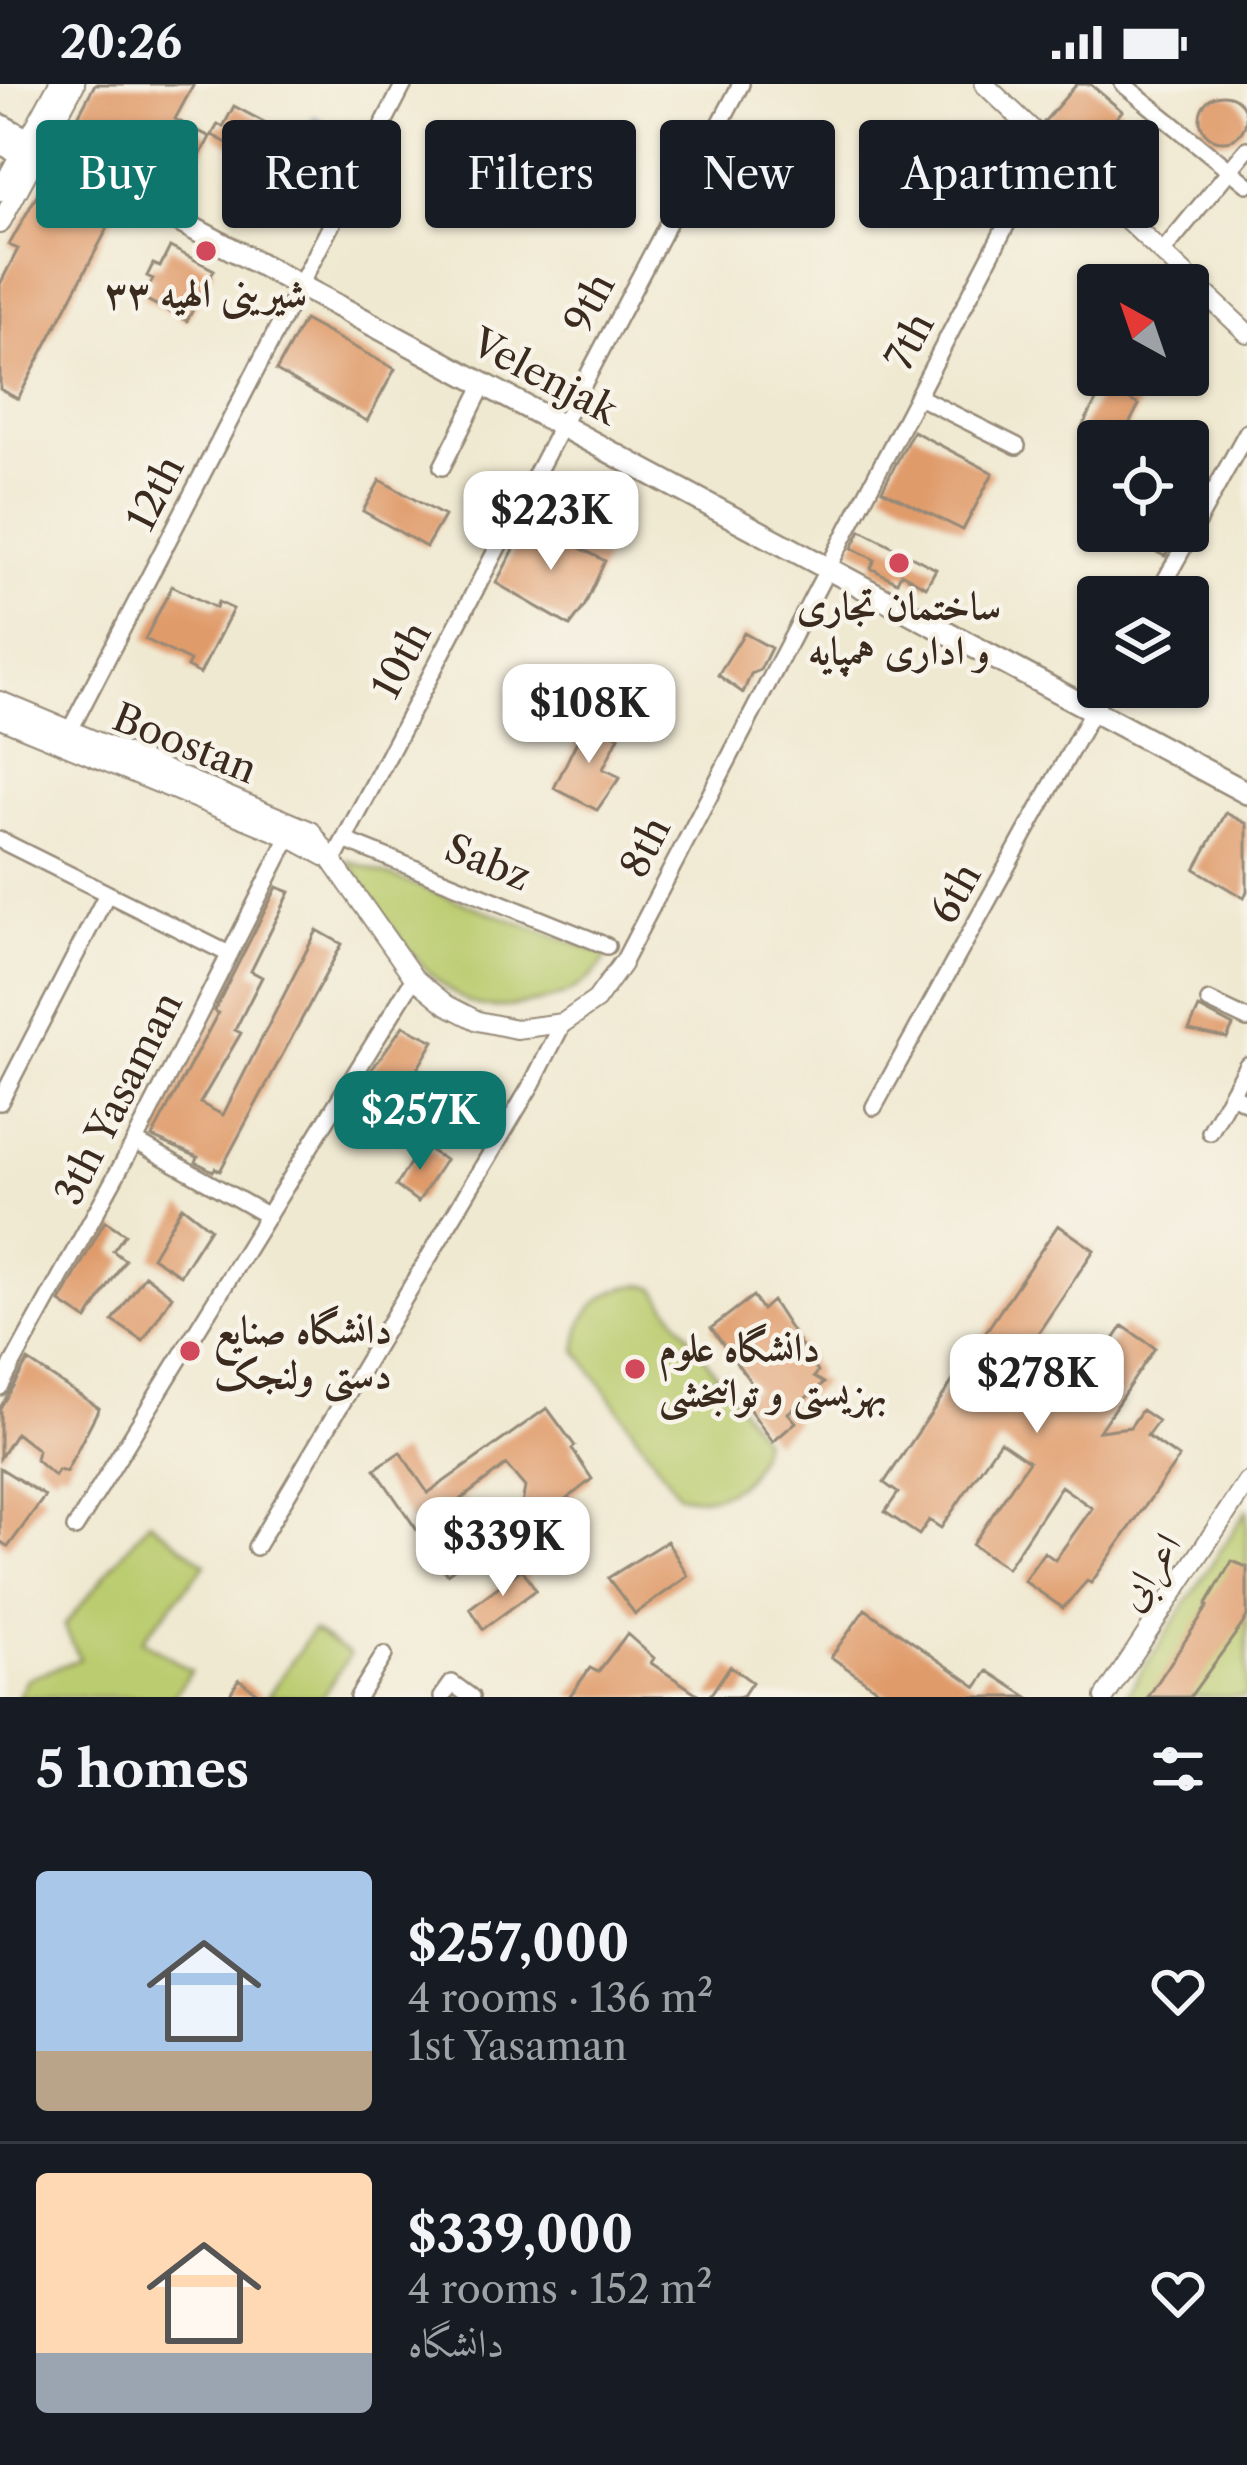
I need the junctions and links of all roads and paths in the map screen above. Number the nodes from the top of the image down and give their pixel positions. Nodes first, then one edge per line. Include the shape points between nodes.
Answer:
1 (58, 84) edge
2 (75, 84) edge
3 (404, 84) edge
4 (741, 84) edge
5 (984, 84) edge
6 (1123, 84) edge
7 (1024, 120) edge
8 (0, 125) edge
9 (25, 148) edge
10 (1247, 149) edge
11 (1231, 170) junction
12 (1247, 184) edge
13 (0, 190) edge
14 (0, 224) edge
15 (1005, 228) edge
16 (1138, 228) edge
17 (1162, 251) junction
18 (300, 285) junction
19 (1247, 333) edge
20 (484, 384) junction
21 (917, 396) junction
22 (562, 426) junction
23 (1247, 432) edge
24 (1017, 446) dead end
25 (442, 467) dead end
26 (827, 568) junction
27 (1168, 576) edge
28 (0, 700) edge
29 (1095, 708) edge
30 (1093, 711) junction
31 (0, 718) edge
32 (65, 739) junction
33 (1247, 793) edge
34 (292, 830) junction
35 (0, 840) edge
36 (344, 840) junction
37 (333, 861) junction
38 (107, 894) junction
39 (608, 946) dead end
40 (229, 954) junction
41 (622, 964) joint
42 (414, 978) junction
43 (1209, 1000) dead end
44 (1247, 1019) edge
45 (563, 1023) junction
46 (1247, 1065) edge
47 (1231, 1094) junction
48 (0, 1102) edge
49 (1247, 1103) edge
50 (874, 1107) dead end
51 (1210, 1132) dead end
52 (135, 1141) junction
53 (268, 1216) junction
54 (1, 1387) edge
55 (1247, 1481) edge
56 (75, 1528) dead end
57 (256, 1547) dead end
58 (384, 1655) dead end
59 (358, 1697) edge
60 (442, 1697) edge
61 (471, 1697) edge
62 (1105, 1697) edge

1 - 9 street
2 - 9 street
3 - 18 street, 12th
4 - 22 street, 9th
5 - 7 street
6 - 11 street
8 - 9 main road, Velenjak
9 - 13 street
9 - 14 street
9 - 18 main road, Velenjak
10 - 11 street
11 - 12 street
11 - 17 street
15 - 21 street, 7th
16 - 17 street
17 - 19 street
18 - 20 main road, Velenjak
18 - 32 street, 12th
20 - 22 main road, Velenjak
20 - 25 street
21 - 24 street
21 - 26 street, 7th
22 - 26 main road, Velenjak
22 - 36 street, 10th
23 - 27 street
26 - 30 main road, Velenjak
26 - 41 street, 8th
28 - 32 street, Boostan
29 - 30 street, 6th
30 - 33 main road, Velenjak
30 - 50 street, 6th
31 - 32 street, Boostan
32 - 34 street, Boostan
34 - 37 street, Boostan
34 - 40 street, 3th Yasaman
35 - 38 street
36 - 37 street, 10th
36 - 39 street, Sabz
37 - 42 street, Boostan
38 - 40 street
38 - 48 street
40 - 52 street, 3th Yasaman
41 - 45 street via 596,1000
42 - 45 street, Boostan via 447,1005 496,1027
42 - 53 street
43 - 44 street
45 - 57 street
46 - 47 street
47 - 49 street
47 - 51 street
52 - 53 street
52 - 54 street, 3th Yasaman
53 - 56 street
55 - 62 street, اعرابی
58 - 59 street
60 - 61 street via 452,1683

